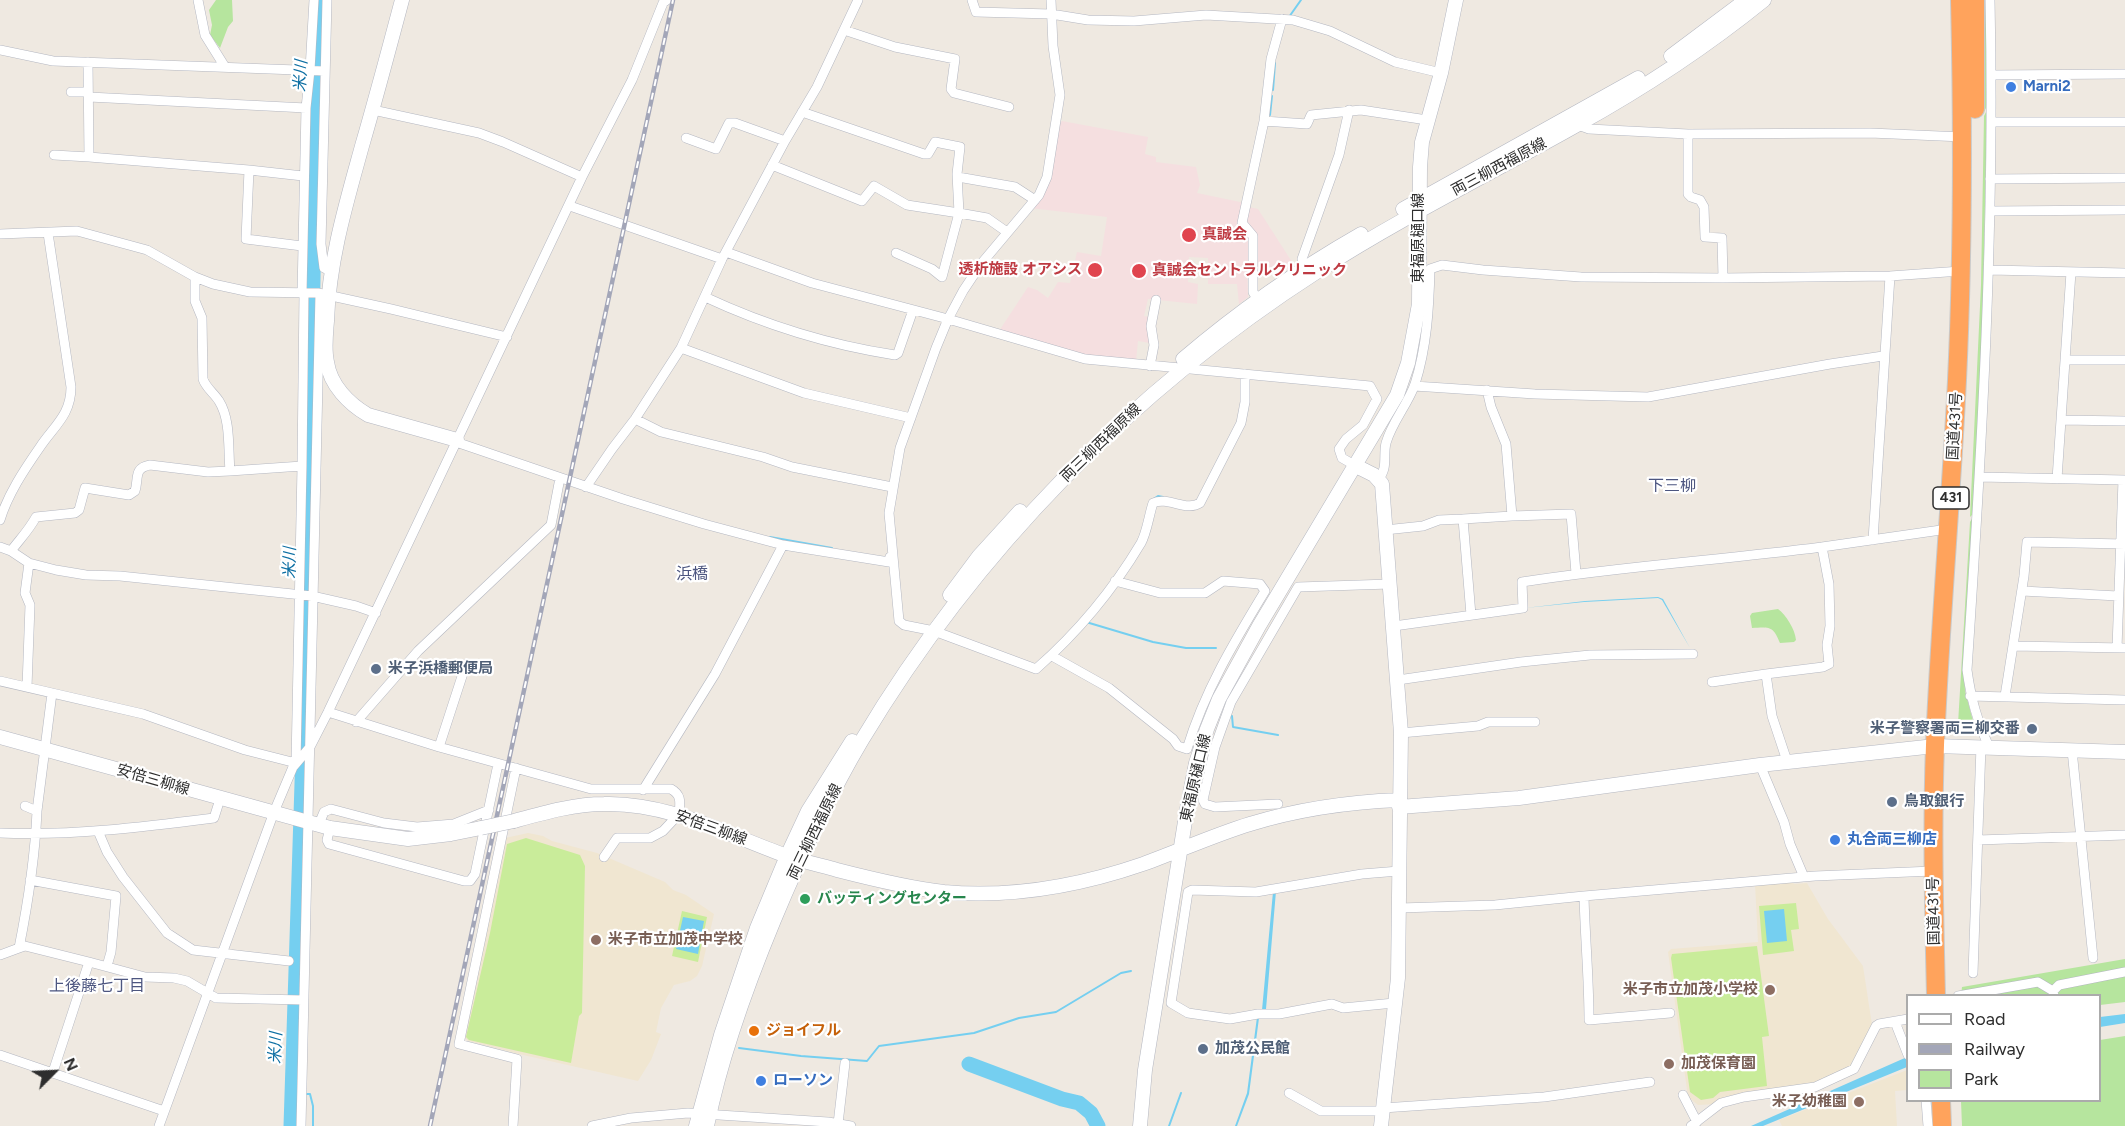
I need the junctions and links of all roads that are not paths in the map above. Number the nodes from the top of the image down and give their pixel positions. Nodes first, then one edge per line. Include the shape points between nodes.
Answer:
1 (198, 0) edge
2 (314, 0) edge
3 (327, 0) edge
4 (402, 0) edge
5 (667, 0) edge
6 (858, 0) edge
7 (972, 0) edge
8 (1051, 0) edge
9 (1456, 0) edge
10 (1746, 0) edge
11 (1764, 0) edge
12 (1960, 0) edge
13 (1975, 0) edge
14 (1990, 0) edge
15 (1051, 14) junction
16 (1282, 19) junction
17 (844, 30) junction
18 (0, 50) edge
19 (88, 62) junction
20 (225, 67) junction
21 (310, 70) junction
22 (324, 71) junction
23 (1441, 73) junction
24 (2125, 74) edge
25 (1992, 75) junction
26 (71, 92) dead end
27 (88, 94) junction
28 (1010, 107) dead end
29 (306, 108) junction
30 (373, 110) junction
31 (1349, 110) junction
32 (802, 112) junction
33 (1427, 120) junction
34 (1264, 121) junction
35 (1991, 122) junction
36 (2125, 122) edge
37 (1578, 125) junction
38 (1688, 134) junction
39 (686, 138) dead end
40 (1963, 138) junction
41 (785, 141) junction
42 (54, 155) dead end
43 (89, 157) junction
44 (772, 165) junction
45 (249, 170) junction
46 (303, 176) junction
47 (582, 177) junction
48 (958, 177) junction
49 (2125, 178) edge
50 (1990, 179) junction
51 (1035, 200) junction
52 (1420, 204) junction
53 (570, 206) junction
54 (2125, 210) edge
55 (1990, 211) junction
56 (959, 213) junction
57 (1007, 232) junction
58 (48, 233) junction
59 (0, 234) edge
60 (303, 246) junction
61 (896, 253) dead end
62 (724, 256) junction
63 (1306, 267) junction
64 (1990, 270) junction
65 (330, 271) junction
66 (1961, 271) junction
67 (2071, 272) junction
68 (2125, 273) edge
69 (1890, 276) junction
70 (195, 277) junction
71 (1723, 278) junction
72 (313, 293) junction
73 (705, 297) junction
74 (1156, 300) dead end
75 (1258, 300) junction
76 (913, 310) junction
77 (948, 319) junction
78 (507, 337) junction
79 (681, 348) junction
80 (1883, 356) junction
81 (2066, 360) junction
82 (2125, 360) edge
83 (1150, 366) junction
84 (1177, 369) junction
85 (1245, 374) junction
86 (1414, 386) junction
87 (1487, 390) junction
88 (911, 418) junction
89 (635, 419) junction
90 (2062, 420) junction
91 (2125, 421) edge
92 (457, 441) junction
93 (302, 466) junction
94 (1356, 466) junction
95 (230, 471) junction
96 (1979, 477) junction
97 (560, 478) junction
98 (1379, 478) junction
99 (2057, 479) junction
100 (2124, 480) edge
101 (586, 487) junction
102 (892, 487) junction
103 (0, 489) edge
104 (11, 494) junction
105 (1512, 516) junction
106 (1463, 519) junction
107 (0, 520) edge
108 (1949, 529) junction
109 (1385, 530) junction
110 (1873, 540) junction
111 (2123, 544) edge
112 (783, 545) junction
113 (0, 547) edge
114 (1822, 547) junction
115 (11, 551) junction
116 (892, 557) junction
117 (29, 563) junction
118 (1576, 573) junction
119 (1115, 580) junction
120 (1390, 584) junction
121 (2022, 591) junction
122 (300, 595) junction
123 (313, 596) junction
124 (2118, 596) junction
125 (376, 613) junction
126 (1471, 615) junction
127 (1394, 626) junction
128 (929, 631) junction
129 (2013, 646) junction
130 (2121, 648) edge
131 (1693, 654) dead end
132 (1052, 656) junction
133 (466, 664) dead end
134 (1766, 674) junction
135 (1230, 676) junction
136 (1398, 680) junction
137 (0, 681) edge
138 (1712, 682) dead end
139 (27, 687) junction
140 (52, 693) junction
141 (1970, 696) junction
142 (2005, 696) junction
143 (2125, 700) edge
144 (328, 712) junction
145 (356, 722) junction
146 (1535, 722) dead end
147 (1401, 734) junction
148 (0, 737) edge
149 (1941, 746) junction
150 (439, 747) junction
151 (1985, 747) junction
152 (309, 748) junction
153 (46, 750) junction
154 (2072, 750) junction
155 (2125, 752) edge
156 (1787, 761) junction
157 (297, 762) junction
158 (498, 764) junction
159 (1760, 765) junction
160 (516, 768) junction
161 (643, 790) junction
162 (220, 799) junction
163 (1278, 804) dead end
164 (1399, 804) junction
165 (25, 806) dead end
166 (489, 810) junction
167 (37, 811) junction
168 (281, 814) junction
169 (679, 814) junction
170 (316, 823) junction
171 (98, 831) junction
172 (0, 833) edge
173 (36, 834) junction
174 (2125, 835) edge
175 (2080, 837) junction
176 (1978, 840) junction
177 (1180, 850) junction
178 (604, 857) dead end
179 (793, 858) junction
180 (1399, 871) junction
181 (1933, 871) junction
182 (1804, 877) junction
183 (30, 880) junction
184 (1584, 896) junction
185 (1400, 908) junction
186 (19, 948) junction
187 (223, 953) junction
188 (0, 955) edge
189 (2093, 957) dead end
190 (289, 961) dead end
191 (89, 963) junction
192 (108, 966) junction
193 (2125, 972) edge
194 (1974, 973) dead end
195 (1160, 974) junction
196 (1175, 976) junction
197 (208, 992) junction
198 (2053, 993) edge
199 (1936, 994) edge
200 (1947, 994) edge
201 (1969, 994) edge
202 (298, 1000) junction
203 (1394, 1003) junction
204 (1670, 1013) dead end
205 (1906, 1019) edge
206 (1895, 1022) junction
207 (1906, 1050) edge
208 (0, 1055) edge
209 (845, 1063) dead end
210 (53, 1072) junction
211 (1650, 1082) dead end
212 (1289, 1093) dead end
213 (1683, 1095) dead end
214 (1926, 1102) edge
215 (1941, 1102) edge
216 (1952, 1102) edge
217 (1383, 1110) junction
218 (164, 1111) junction
219 (703, 1120) edge
220 (838, 1124) junction
221 (1694, 1124) edge
222 (159, 1126) edge
223 (301, 1126) edge
224 (513, 1126) edge
225 (592, 1126) edge
226 (851, 1126) edge
227 (1140, 1126) edge
228 (1381, 1126) edge
229 (1928, 1126) edge
230 (1942, 1126) edge
231 (1953, 1126) edge

1 - 20 street via 205,35
2 - 21 street
3 - 22 street
4 - 30 main road
5 - 47 street via 632,80
6 - 17 street
7 - 15 street via 976,12
8 - 15 street
9 - 23 main road, 東福原樋口線
10 - 52 main road, 両三柳西福原線 via 1652,70
11 - 37 main road, 両三柳西福原線 via 1677,63
12 - 40 highway, 国道431号 / 431
13 - 149 highway, 国道431号 / 431 via 1970,369
14 - 25 street
15 - 16 street via 1134,21 1206,15
15 - 51 street via 1060,105 1047,177
16 - 23 street via 1330,31 1395,62
16 - 34 street via 1271,59
17 - 28 street via 895,47 955,59 951,89 954,93
17 - 32 street
18 - 19 street via 53,61
19 - 20 street
19 - 27 street
20 - 21 street
21 - 22 street
21 - 29 street
22 - 65 street via 321,244 324,268
23 - 33 main road, 東福原樋口線
24 - 25 street
25 - 35 street
26 - 27 street
27 - 29 street
27 - 43 street
29 - 46 street
30 - 47 street via 479,133
30 - 65 main road
31 - 33 street
31 - 34 street via 1311,115 1307,124
31 - 63 street via 1339,155 1302,259
32 - 41 street
32 - 48 street via 926,154 935,142 960,147
33 - 52 main road, 東福原樋口線 via 1422,142
34 - 75 street via 1245,225 1253,236 1253,292
35 - 36 street
35 - 50 street
37 - 38 street via 1588,129
37 - 52 main road, 両三柳西福原線
38 - 40 street via 1869,133
38 - 71 street via 1688,194 1704,207 1705,237 1722,238
39 - 41 street via 716,149 725,128 735,123
40 - 66 highway, 国道431号 / 431
41 - 44 street
42 - 43 street
43 - 45 street
44 - 56 street via 862,201 874,186 907,206
44 - 62 street
45 - 46 street
45 - 60 street via 246,239
46 - 60 street
47 - 53 street
48 - 51 street via 1015,187
48 - 56 street
49 - 50 street
50 - 55 street
51 - 57 street
52 - 63 main road, 両三柳西福原線
52 - 84 main road, 両三柳西福原線
52 - 94 main road, 東福原樋口線 via 1419,304 1408,363 1396,395
53 - 62 street
53 - 78 street
54 - 55 street
55 - 64 street
56 - 57 street via 987,218
56 - 61 street via 942,277
57 - 77 street via 969,282
58 - 59 street
58 - 70 street via 77,231 129,244
58 - 104 street via 71,400
60 - 72 street
62 - 73 street
62 - 76 street
63 - 75 main road, 両三柳西福原線
64 - 67 street
64 - 96 street
65 - 72 main road
66 - 69 street
66 - 108 highway, 国道431号 / 431
67 - 68 street
67 - 81 street
69 - 71 street
69 - 80 street
70 - 72 street via 250,292
70 - 95 street via 195,301 202,318 203,379 224,413
71 - 86 street via 1581,277 1442,265 1430,269 1428,327
72 - 78 street
72 - 92 main road via 327,364 343,396 368,415
72 - 93 street
72 - 123 street
73 - 76 street via 741,314 815,338 895,355
73 - 79 street
74 - 83 street via 1150,326 1154,345
75 - 84 main road, 両三柳西福原線 via 1208,337
76 - 77 street
77 - 83 street via 1084,359
77 - 88 street
78 - 92 street
79 - 88 street via 804,393
79 - 89 street
80 - 87 street via 1648,397
80 - 110 street
81 - 82 street
81 - 90 street
83 - 84 street
84 - 85 street
84 - 128 main road, 両三柳西福原線 via 1139,395 1067,462 979,556
85 - 94 street via 1370,386 1377,399 1364,425 1339,449 1342,458
85 - 119 street via 1241,423 1200,503 1153,503 1142,541
86 - 87 street
86 - 98 street via 1386,443 1383,474
87 - 105 street via 1506,444
88 - 102 street
89 - 101 street
89 - 102 street via 661,432 792,467
90 - 91 street
90 - 99 street
92 - 97 street
92 - 125 street
93 - 95 street
93 - 122 street
94 - 98 main road
94 - 135 main road, 東福原樋口線
95 - 115 street via 142,466 137,471 135,491 129,495 85,488 79,510 36,517
96 - 99 street
96 - 141 street via 1967,669
97 - 101 street
97 - 145 street via 551,525 418,651
98 - 109 main road
99 - 100 street
100 - 111 street
101 - 112 street
102 - 116 street
103 - 104 street
104 - 107 street
105 - 106 street
105 - 118 street via 1571,514
106 - 109 street
106 - 126 street
108 - 110 street
108 - 149 highway, 国道431号 / 431
109 - 120 main road
110 - 114 street
111 - 121 street via 2027,542
111 - 124 street
112 - 116 street via 889,562
112 - 161 street via 715,674
113 - 115 street
114 - 118 street
114 - 134 street via 1829,584 1829,664 1823,668
115 - 117 street
116 - 128 street via 899,621
117 - 122 street via 86,575
117 - 139 street
118 - 126 street via 1522,582 1522,608
119 - 132 street via 1070,639
119 - 135 street via 1160,593 1205,593 1223,581 1260,584 1264,591
120 - 127 main road
120 - 135 street via 1298,587
121 - 124 street
121 - 129 street
122 - 123 street
122 - 157 street
123 - 125 street
123 - 152 street
124 - 130 street
125 - 144 street
126 - 127 street
127 - 136 main road
128 - 132 street via 1036,669
128 - 179 main road, 両三柳西福原線 via 886,688 808,811
129 - 130 street
129 - 142 street
131 - 136 street via 1590,655
132 - 135 street via 1109,688 1178,746 1187,749 1195,723
133 - 150 street
134 - 138 street
134 - 156 street via 1772,716
135 - 163 street via 1232,702 1215,747 1203,800 1210,807
135 - 177 main road, 東福原樋口線 via 1196,763
136 - 147 main road
137 - 139 street
139 - 140 street
140 - 153 street
140 - 157 street via 143,714 245,750
141 - 142 street
141 - 151 street
142 - 143 street
144 - 145 street
144 - 152 street
145 - 150 street
146 - 147 street via 1488,722
147 - 164 main road
148 - 153 main road, 安倍三柳線
149 - 151 main road, 安倍三柳線
149 - 156 main road, 安倍三柳線
149 - 181 highway, 国道431号 / 431
149 - 200 highway, 国道431号 / 431
150 - 158 street
151 - 154 main road, 安倍三柳線
151 - 176 street
152 - 157 street
152 - 170 street
153 - 162 main road, 安倍三柳線
153 - 167 street
154 - 155 main road, 安倍三柳線
154 - 175 street
156 - 159 main road, 安倍三柳線
157 - 168 street
158 - 160 street
158 - 166 street
159 - 164 main road, 安倍三柳線 via 1518,798
159 - 182 street
160 - 161 street via 591,789
160 - 224 street via 459,1044 517,1059
161 - 169 street via 677,792
162 - 168 main road, 安倍三柳線
162 - 171 street via 214,818
164 - 177 main road, 安倍三柳線 via 1337,805 1299,811
164 - 180 main road
165 - 167 street
166 - 170 street via 454,824 409,826 331,809
166 - 170 street via 476,874 470,881 329,844
167 - 173 street
168 - 170 main road, 安倍三柳線
168 - 187 street
169 - 170 main road, 安倍三柳線, bridge via 604,804 408,839
169 - 178 street via 650,838 617,838
169 - 179 main road, 安倍三柳線
170 - 202 street
171 - 173 street
171 - 187 street via 123,877 167,933 193,950
172 - 173 street
173 - 183 street
174 - 175 street
175 - 176 street
175 - 189 street
176 - 194 street
177 - 179 main road, 安倍三柳線 via 1072,884 991,893 921,889
177 - 195 main road, 東福原樋口線
179 - 219 main road, 両三柳西福原線 via 757,928 721,1035
180 - 185 main road
180 - 196 street via 1256,892 1191,890 1184,909
181 - 182 street
181 - 199 highway, 国道431号 / 431
182 - 184 street
183 - 186 street
183 - 192 street via 116,896
184 - 185 street via 1495,905
184 - 204 street via 1589,1020
185 - 203 main road
186 - 188 street
186 - 191 street via 25,946
187 - 190 street
187 - 197 street
191 - 192 street
191 - 210 street
192 - 197 street via 145,977 187,981
193 - 198 street via 2079,980 2059,986
195 - 196 street
195 - 227 main road, 東福原樋口線 via 1144,1070
196 - 203 street via 1171,1003 1188,1013 1214,1018 1279,1014 1332,1004 1343,1008
197 - 202 street via 216,998
197 - 218 street
198 - 201 street via 2038,982
202 - 223 street
203 - 217 main road
205 - 206 street
206 - 207 street
206 - 221 street via 1879,1024 1874,1029 1854,1069 1815,1087 1721,1103
208 - 210 street
209 - 220 street
210 - 218 street
211 - 217 street via 1544,1097
212 - 217 street via 1321,1111
213 - 221 street
214 - 229 street
215 - 230 highway
216 - 231 highway
217 - 228 main road
218 - 222 street
219 - 220 street via 737,1115
219 - 225 street via 679,1113
220 - 226 street

